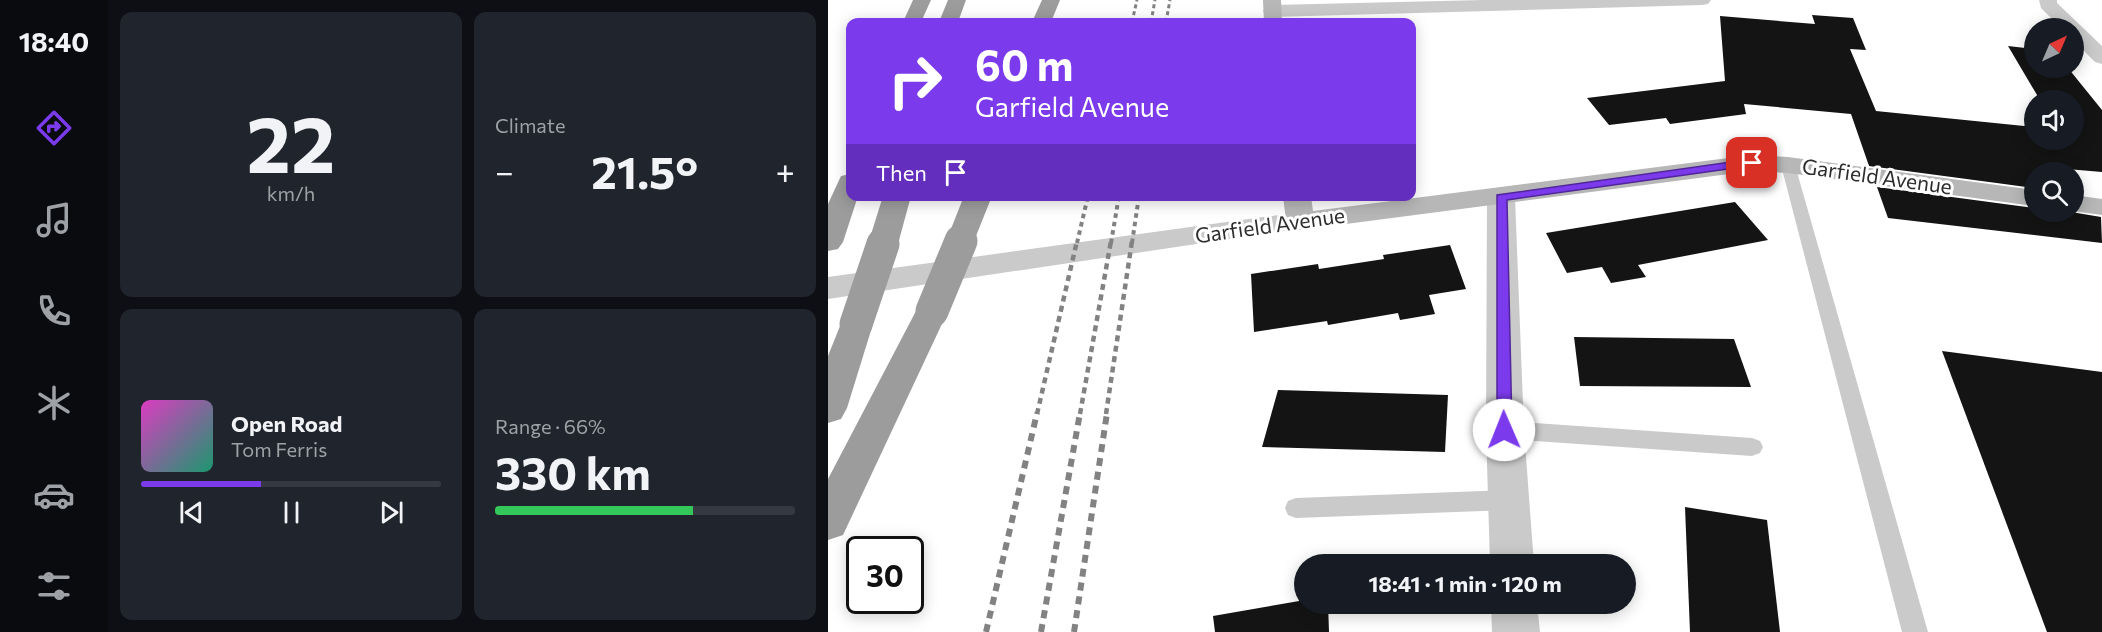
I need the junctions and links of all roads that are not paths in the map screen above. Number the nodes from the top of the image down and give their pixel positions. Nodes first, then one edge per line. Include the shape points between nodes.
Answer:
1 (922, 0) edge
2 (957, 0) edge
3 (1051, 0) edge
4 (1702, 0) edge
5 (2048, 0) edge
6 (1273, 11) edge
7 (914, 18) edge
8 (951, 18) edge
9 (1044, 18) edge
10 (2062, 18) edge
11 (2084, 40) edge
12 (2102, 58) edge
13 (1788, 165) junction
14 (846, 193) edge
15 (1501, 197) junction
16 (2024, 197) edge
17 (896, 201) edge
18 (976, 201) edge
19 (2084, 205) edge
20 (2102, 207) edge
21 (1298, 209) edge
22 (828, 242) edge
23 (828, 288) edge
24 (828, 408) edge
25 (1504, 430) junction
26 (1752, 447) dead end
27 (1509, 500) junction
28 (1296, 508) dead end
29 (828, 521) edge
30 (1512, 554) edge
31 (1515, 614) edge
32 (1516, 632) edge
33 (1915, 632) edge

1 - 7 highway
2 - 8 highway
3 - 9 highway
4 - 6 street
5 - 10 street
11 - 12 street
13 - 15 main road, Garfield Avenue via 1752,163
13 - 16 main road, Garfield Avenue
13 - 33 lane
14 - 22 highway
15 - 21 main road, Garfield Avenue
15 - 25 street
17 - 24 highway, bridge
18 - 29 highway, bridge via 932,311
19 - 20 main road
21 - 23 street, Garfield Avenue
25 - 26 lane
25 - 27 street
27 - 28 lane
27 - 30 street
31 - 32 street

